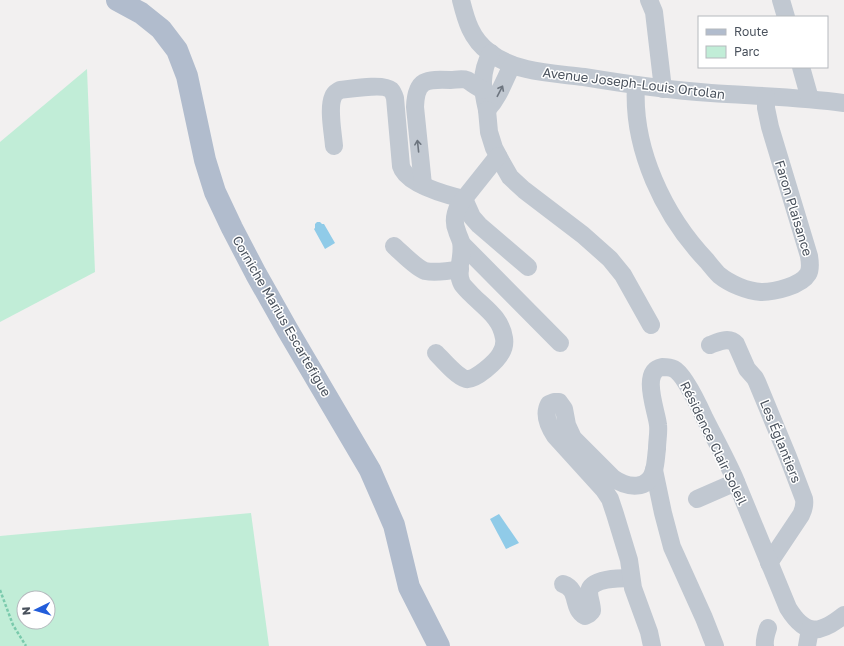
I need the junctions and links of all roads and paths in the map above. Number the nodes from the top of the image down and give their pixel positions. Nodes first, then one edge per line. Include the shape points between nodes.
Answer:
1 (117, 0) edge
2 (461, 0) edge
3 (649, 0) edge
4 (781, 0) edge
5 (786, 16) edge
6 (491, 53) junction
7 (512, 65) junction
8 (801, 68) edge
9 (636, 85) junction
10 (663, 89) junction
11 (483, 90) junction
12 (766, 97) junction
13 (810, 99) junction
14 (844, 102) edge
15 (487, 110) junction
16 (334, 146) dead end
17 (498, 156) junction
18 (423, 185) junction
19 (464, 198) junction
20 (462, 244) junction
21 (394, 246) dead end
22 (528, 267) dead end
23 (460, 269) junction
24 (651, 325) dead end
25 (560, 343) dead end
26 (710, 346) dead end
27 (436, 353) dead end
28 (654, 470) junction
29 (736, 482) junction
30 (638, 486) junction
31 (696, 499) dead end
32 (664, 518) junction
33 (770, 563) junction
34 (631, 578) junction
35 (563, 584) dead end
36 (0, 590) edge
37 (844, 615) edge
38 (768, 628) dead end
39 (808, 638) edge
40 (26, 646) edge
41 (439, 646) edge
42 (652, 646) edge
43 (715, 646) edge
44 (765, 646) edge

1 - 41 main road, Corniche Marius Escartefigue via 141,13 161,30 177,50 187,76 205,160 215,192 256,274 370,470 394,525 409,587
2 - 6 street, Avenue Joseph-Louis Ortolan via 471,32
3 - 10 street via 654,12
4 - 5 street
6 - 7 street, Avenue Joseph-Louis Ortolan
6 - 11 street via 482,76
7 - 9 street, Avenue Joseph-Louis Ortolan
15 -> 7 street
8 - 13 street
9 - 10 street, Avenue Joseph-Louis Ortolan
9 - 12 street, Faron Plaisance via 642,148 673,217 695,249 719,274 737,286 760,292 794,285 808,274 810,263 770,127
10 - 12 street, Avenue Joseph-Louis Ortolan
11 - 15 street
18 -> 11 street via 415,107 419,86 430,81 464,80
12 - 13 street, Avenue Joseph-Louis Ortolan
13 - 14 street, Avenue Joseph-Louis Ortolan
15 - 17 street via 489,132
16 - 18 street via 332,106 336,92 374,87 388,88 395,98 401,169 409,178
17 - 19 street
17 - 24 street via 510,177 524,190 583,234 610,259 623,275
18 - 19 street
19 - 20 street via 455,218 455,227
19 - 22 street via 479,225
20 - 23 street
20 - 25 street
21 - 23 street via 426,271
23 - 27 street via 460,278 465,287 498,320 504,336 504,346 494,362 469,379 458,374
26 - 33 street, Les Églantiers via 731,340 736,344 747,369 757,382 804,499 801,515
28 - 29 street, Résidence Clair Soleil via 658,426 651,382 656,370 666,367 678,372 692,394
28 - 30 street via 650,479
28 - 32 street
29 - 31 street
29 - 33 street, Résidence Clair Soleil
30 - 32 street
30 - 34 street via 624,484 613,478 573,438 561,404 549,404 547,419 552,432 610,499 629,560
32 - 43 street via 672,547
33 - 39 street, Résidence Clair Soleil via 792,616 803,627
34 - 35 street via 608,580 593,585 589,591 592,611 585,616 580,613 571,590
34 - 42 street
36 - 40 path via 13,625
37 - 39 street, Résidence Clair Soleil
38 - 44 street

